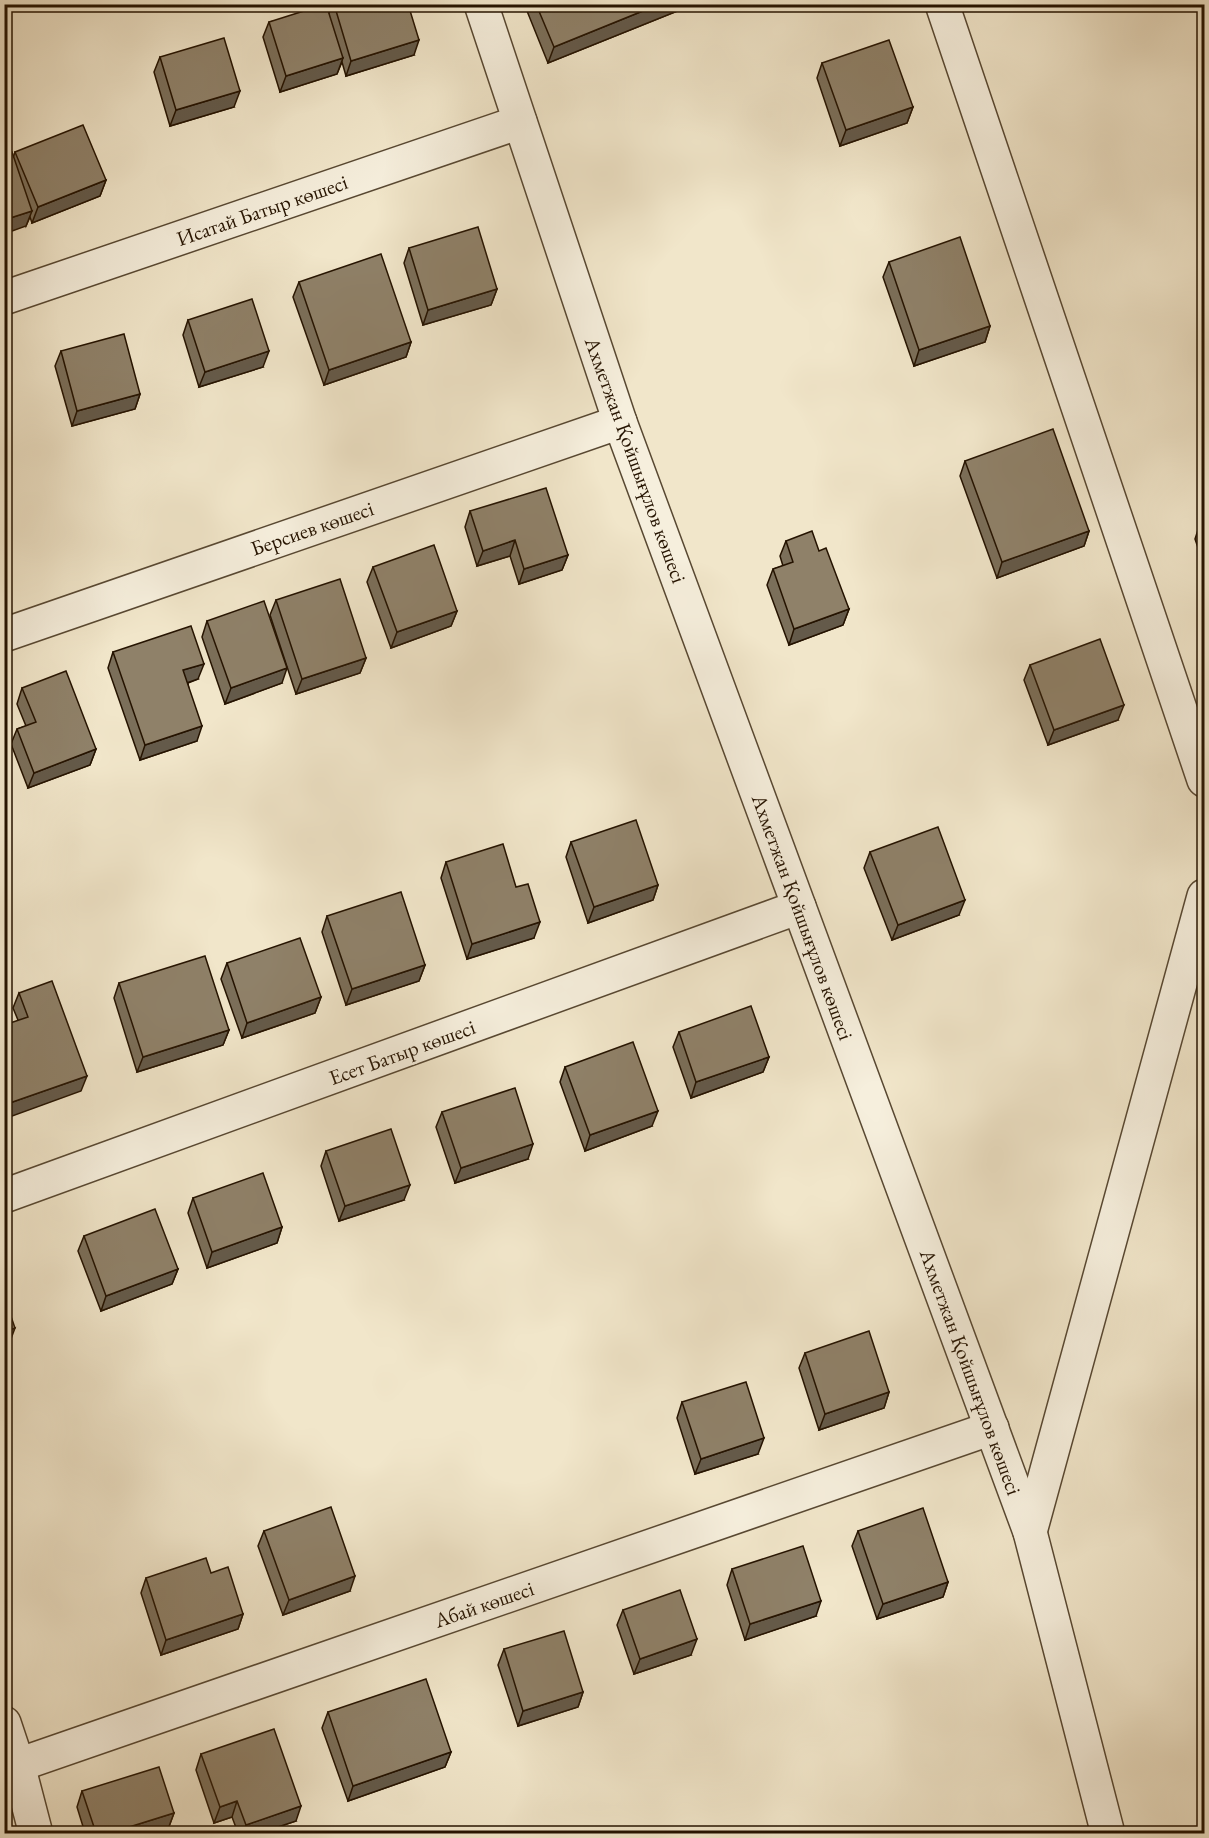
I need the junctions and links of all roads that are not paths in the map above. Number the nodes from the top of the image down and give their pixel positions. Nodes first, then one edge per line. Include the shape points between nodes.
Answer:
1 (481, 4) edge
2 (942, 4) edge
3 (520, 122) junction
4 (4, 298) edge
5 (620, 422) junction
6 (4, 635) edge
7 (1204, 780) edge
8 (1204, 896) edge
9 (799, 907) junction
10 (4, 1196) edge
11 (992, 1428) junction
12 (1030, 1532) junction
13 (4, 1723) edge
14 (18, 1764) junction
15 (36, 1833) edge
16 (1107, 1833) edge

1 - 3 street, Ахметжан Қойшығұлов көшесі
2 - 7 street
3 - 4 street, Исатай Батыр көшесі
3 - 5 street, Ахметжан Қойшығұлов көшесі
5 - 6 street, Берсиев көшесі
5 - 9 street, Ахметжан Қойшығұлов көшесі
8 - 12 street
9 - 10 street, Есет Батыр көшесі
9 - 11 street, Ахметжан Қойшығұлов көшесі
11 - 12 street, Ахметжан Қойшығұлов көшесі
11 - 14 street, Абай көшесі
12 - 16 street, Ахметжан Қойшығұлов көшесі
13 - 14 street
14 - 15 street

